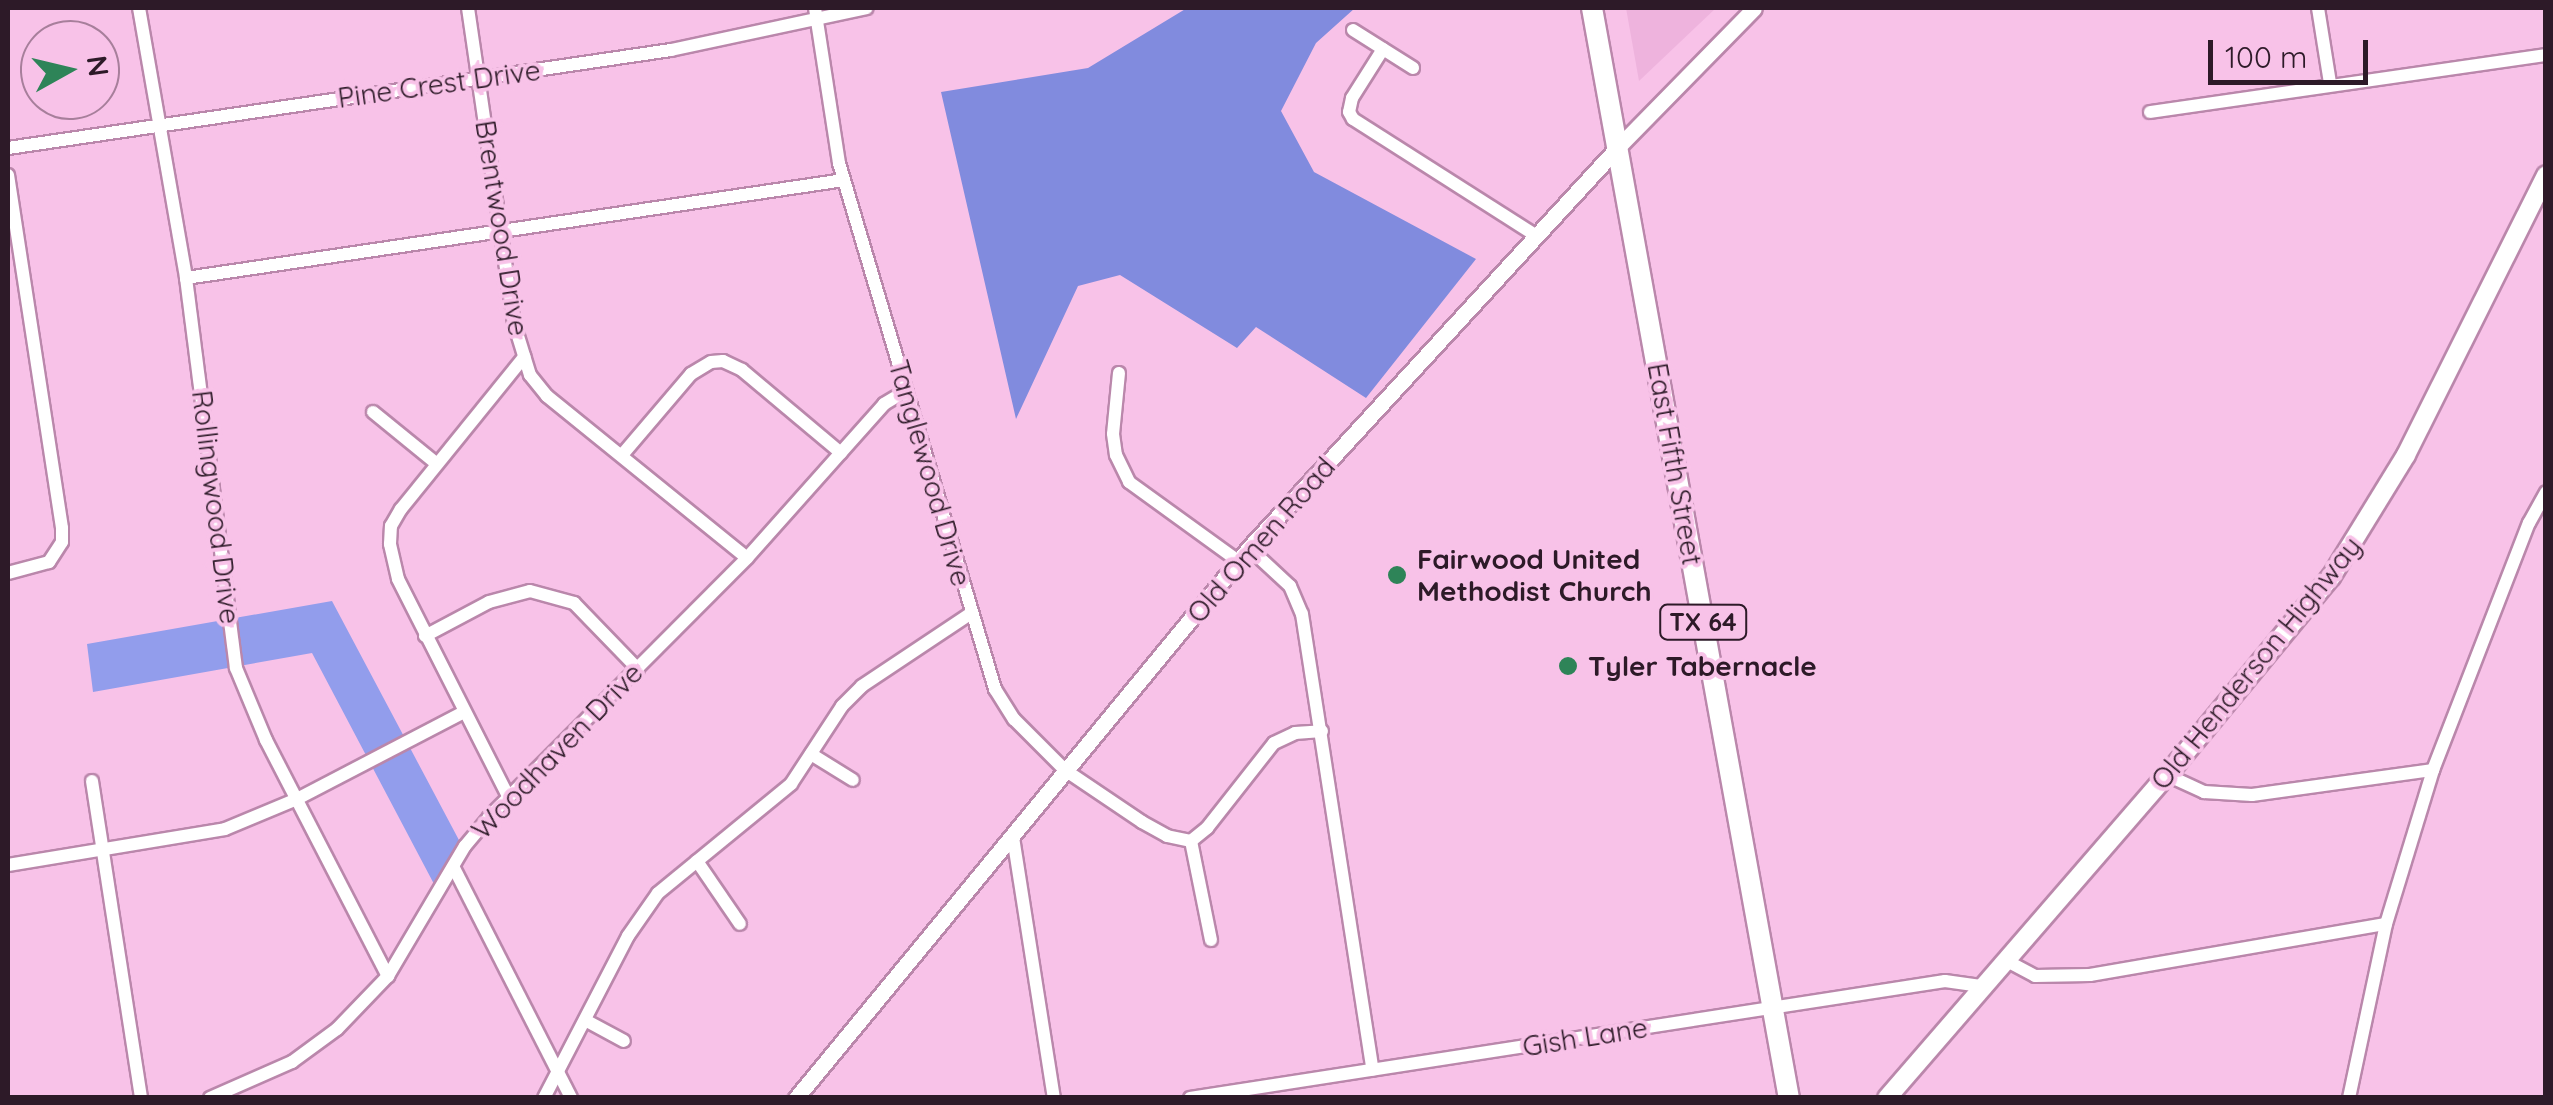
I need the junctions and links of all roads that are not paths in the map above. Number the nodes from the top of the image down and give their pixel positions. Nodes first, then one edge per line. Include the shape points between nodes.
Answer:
1 (139, 8) edge
2 (468, 8) edge
3 (868, 8) edge
4 (1592, 8) edge
5 (1754, 8) edge
6 (2318, 8) edge
7 (816, 12) edge
8 (1353, 30) dead end
9 (1383, 49) junction
10 (2546, 55) edge
11 (1413, 68) dead end
12 (478, 78) junction
13 (2330, 83) junction
14 (2150, 112) dead end
15 (158, 125) junction
16 (1618, 147) junction
17 (8, 148) edge
18 (8, 175) edge
19 (2546, 176) edge
20 (844, 180) junction
21 (502, 230) junction
22 (1537, 236) junction
23 (186, 278) junction
24 (524, 357) junction
25 (1119, 373) dead end
26 (906, 391) junction
27 (372, 412) dead end
28 (840, 453) junction
29 (622, 455) junction
30 (437, 464) junction
31 (2546, 492) edge
32 (1244, 555) junction
33 (747, 558) junction
34 (8, 573) edge
35 (970, 614) junction
36 (425, 636) junction
37 (638, 670) junction
38 (464, 712) junction
39 (1322, 731) junction
40 (811, 754) junction
41 (1065, 770) junction
42 (2432, 770) junction
43 (2168, 776) junction
44 (853, 780) dead end
45 (92, 782) dead end
46 (508, 796) junction
47 (297, 800) junction
48 (1014, 837) junction
49 (1191, 841) junction
50 (102, 849) junction
51 (697, 861) junction
52 (8, 865) edge
53 (454, 868) junction
54 (740, 924) dead end
55 (2386, 924) junction
56 (1211, 940) dead end
57 (2007, 961) junction
58 (388, 976) junction
59 (1981, 986) junction
60 (1773, 1008) junction
61 (586, 1020) junction
62 (624, 1040) dead end
63 (1373, 1070) junction
64 (558, 1074) junction
65 (140, 1098) edge
66 (210, 1098) edge
67 (544, 1098) edge
68 (571, 1098) edge
69 (796, 1098) edge
70 (1054, 1098) edge
71 (1190, 1098) edge
72 (1789, 1098) edge
73 (1887, 1098) edge
74 (2348, 1098) edge

1 - 15 street, Rollingwood Drive
2 - 12 street, Brentwood Drive
3 - 7 street, Pine Crest Drive
4 - 16 main road, East Fifth Street / TX 64
5 - 16 street, Old Omen Road
6 - 13 street
7 - 12 street, Pine Crest Drive via 671,50
7 - 20 street, Tanglewood Drive
8 - 9 street
9 - 11 street
9 - 22 street via 1352,98 1353,119
10 - 13 street
12 - 15 street, Pine Crest Drive
12 - 21 street, Brentwood Drive
13 - 14 street
15 - 17 street, Pine Crest Drive
15 - 23 street, Rollingwood Drive
16 - 22 street, Old Omen Road
16 - 60 main road, East Fifth Street / TX 64
18 - 34 street via 62,528 50,562
19 - 43 main road, Old Henderson Highway via 2357,540
20 - 21 street
20 - 26 street, Tanglewood Drive
21 - 23 street
21 - 24 street, Brentwood Drive
22 - 32 street, Old Omen Road
23 - 47 street, Rollingwood Drive via 236,668
24 - 29 street via 547,396
24 - 30 street, Brentwood Drive
25 - 32 street via 1113,434 1129,482
26 - 28 street, Woodhaven Drive via 884,404
26 - 35 street, Tanglewood Drive
27 - 30 street
28 - 29 street via 742,370 711,362 691,374
28 - 33 street, Woodhaven Drive
29 - 33 street
30 - 36 street, Brentwood Drive via 401,509 390,544
31 - 42 street
32 - 39 street via 1298,597
32 - 41 street, Old Omen Road
33 - 37 street, Woodhaven Drive
35 - 40 street via 862,686
35 - 41 street, Tanglewood Drive via 995,689 1014,720
36 - 37 street via 488,602 530,591 574,603
36 - 38 street, Brentwood Drive
37 - 46 street, Woodhaven Drive
38 - 46 street, Brentwood Drive
38 - 47 street
39 - 49 street via 1274,744
39 - 63 street
40 - 44 street
40 - 51 street via 791,784
41 - 48 street, Old Omen Road
41 - 49 street, Tanglewood Drive via 1154,829
42 - 43 street via 2252,794 2204,792
42 - 55 street
43 - 57 main road, Old Henderson Highway
45 - 50 street
46 - 53 street, Woodhaven Drive
47 - 50 street via 225,829
47 - 58 street, Rollingwood Drive
48 - 69 street, Old Omen Road
48 - 70 street
49 - 56 street
50 - 52 street
50 - 65 street
51 - 54 street
51 - 61 street via 641,913
53 - 58 street, Woodhaven Drive
53 - 64 street
55 - 57 street via 2090,975 2036,976
55 - 74 street
57 - 59 main road, Old Henderson Highway
58 - 66 street, Woodhaven Drive via 315,1048
59 - 60 street, Gish Lane via 1945,980
59 - 73 main road, Old Henderson Highway
60 - 63 street, Gish Lane
60 - 72 main road, East Fifth Street / TX 64
61 - 62 street
61 - 64 street
63 - 71 street, Gish Lane
64 - 67 street
64 - 68 street

